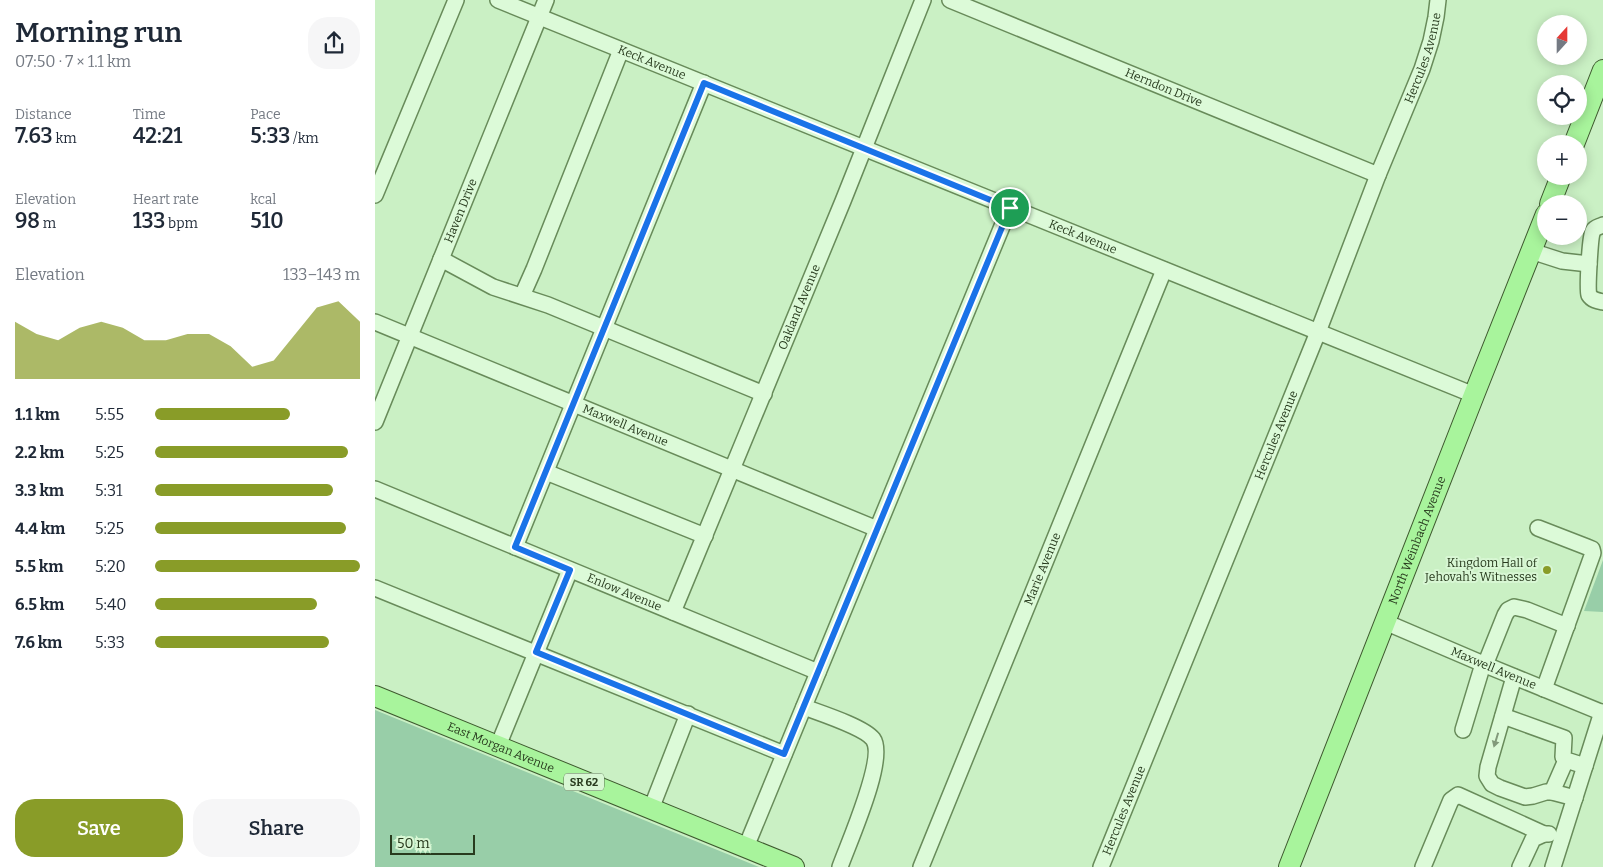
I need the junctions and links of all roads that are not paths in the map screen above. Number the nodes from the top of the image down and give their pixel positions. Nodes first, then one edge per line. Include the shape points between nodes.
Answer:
1 (456, 0) edge
2 (498, 0) edge
3 (545, 0) edge
4 (923, 0) edge
5 (950, 0) edge
6 (1438, 0) edge
7 (539, 16) junction
8 (621, 50) junction
9 (1603, 70) edge
10 (704, 83) junction
11 (1578, 135) edge
12 (864, 148) junction
13 (1378, 175) junction
14 (375, 195) edge
15 (1010, 208) junction
16 (1603, 225) edge
17 (1537, 236) edge
18 (1531, 251) junction
19 (441, 259) junction
20 (1589, 264) junction
21 (1164, 270) junction
22 (521, 296) junction
23 (1603, 302) edge
24 (375, 322) edge
25 (604, 329) junction
26 (1318, 332) junction
27 (409, 337) junction
28 (764, 394) junction
29 (1473, 395) junction
30 (574, 404) junction
31 (375, 422) edge
32 (733, 468) junction
33 (546, 472) junction
34 (375, 489) edge
35 (1538, 528) dead end
36 (877, 529) junction
37 (705, 536) junction
38 (515, 547) junction
39 (570, 570) junction
40 (375, 588) edge
41 (673, 612) junction
42 (1385, 622) junction
43 (1567, 626) junction
44 (536, 652) junction
45 (1484, 664) junction
46 (818, 672) junction
47 (1515, 677) junction
48 (1544, 689) junction
49 (375, 696) edge
50 (804, 707) junction
51 (1603, 713) edge
52 (688, 714) junction
53 (1503, 716) junction
54 (1463, 730) dead end
55 (498, 746) junction
56 (784, 754) junction
57 (1565, 760) junction
58 (1585, 766) junction
59 (1552, 792) junction
60 (1575, 798) junction
61 (651, 809) junction
62 (1544, 834) junction
63 (1563, 835) junction
64 (746, 847) junction
65 (794, 867) edge
66 (840, 867) edge
67 (921, 867) edge
68 (1101, 867) edge
69 (1289, 867) edge
70 (1423, 867) edge
71 (1520, 867) edge
72 (1553, 867) edge

1 - 14 street
2 - 7 street, Keck Avenue
3 - 7 street, Haven Drive
4 - 12 street, Oakland Avenue
5 - 13 street, Herndon Drive
6 - 13 street, Hercules Avenue via 1422,69
7 - 8 street, Keck Avenue
7 - 19 street, Haven Drive
8 - 10 street, Keck Avenue
8 - 22 street
9 - 11 main road
10 - 12 street, Keck Avenue
10 - 25 street
12 - 15 street, Keck Avenue
12 - 28 street, Oakland Avenue
13 - 26 street, Hercules Avenue
15 - 21 street, Keck Avenue
15 - 36 street
16 - 20 street via 1592,232
17 - 18 main road, North Weinbach Avenue
18 - 20 street via 1562,261
18 - 29 main road, North Weinbach Avenue
19 - 22 street via 493,287
19 - 27 street, Haven Drive
20 - 23 street via 1588,293 1593,299
21 - 26 street, Keck Avenue
21 - 67 street, Marie Avenue
22 - 25 street
24 - 27 street, Maxwell Avenue
25 - 28 street
25 - 30 street
26 - 29 street, Keck Avenue
26 - 68 street, Hercules Avenue
27 - 30 street, Maxwell Avenue
27 - 31 street, Haven Drive
28 - 32 street, Oakland Avenue
29 - 42 main road, North Weinbach Avenue
30 - 32 street, Maxwell Avenue
30 - 33 street
32 - 36 street, Maxwell Avenue
32 - 37 street, Oakland Avenue
33 - 37 street
33 - 38 street
34 - 38 street, Enlow Avenue
35 - 43 street via 1592,549
36 - 46 street
37 - 41 street, Oakland Avenue
38 - 39 street, Enlow Avenue
39 - 41 street, Enlow Avenue
39 - 44 street
40 - 44 street
41 - 46 street, Enlow Avenue
42 - 45 street, Maxwell Avenue
42 - 69 main road, North Weinbach Avenue
43 - 45 street via 1514,607 1505,615
43 - 48 street
44 - 52 street
44 - 55 street
45 - 47 street, Maxwell Avenue
45 - 54 street
46 - 50 street
47 - 48 street, Maxwell Avenue
47 - 53 street
48 - 51 street, Maxwell Avenue
49 - 55 main road, East Morgan Avenue / SR 62
50 - 56 street
50 - 66 street via 866,733 877,747 872,779
51 - 58 street
52 - 56 street
52 - 61 street
53 - 57 street via 1564,738
53 -> 59 street via 1488,767 1487,776 1491,784 1525,797
55 - 61 main road, East Morgan Avenue / SR 62
56 - 64 street
57 - 58 street
57 - 59 street
58 - 60 street
59 - 60 street
60 - 63 street
61 - 64 main road, East Morgan Avenue / SR 62
62 - 63 street
62 - 70 street via 1458,795 1451,800
62 - 71 street via 1533,839
63 - 72 street
64 - 65 main road, East Morgan Avenue / SR 62

